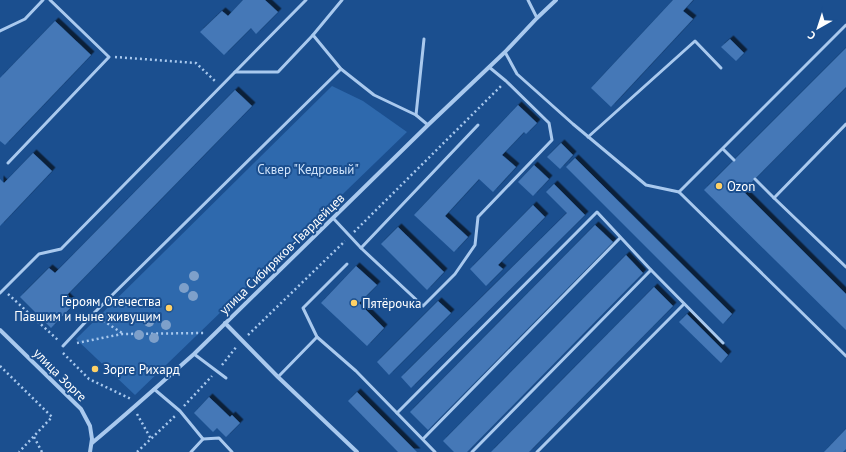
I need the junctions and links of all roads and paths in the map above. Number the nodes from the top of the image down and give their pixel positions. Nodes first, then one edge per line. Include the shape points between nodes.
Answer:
1 (43, 0) edge
2 (50, 0) edge
3 (306, 0) edge
4 (342, 0) edge
5 (528, 0) edge
6 (556, 0) edge
7 (537, 18) junction
8 (846, 25) edge
9 (0, 31) edge
10 (313, 35) junction
11 (424, 39) dead end
12 (505, 52) junction
13 (109, 56) junction
14 (489, 67) junction
15 (721, 68) dead end
16 (341, 69) junction
17 (235, 72) junction
18 (506, 81) junction
19 (221, 86) junction
20 (416, 115) junction
21 (846, 124) edge
22 (428, 125) junction
23 (478, 125) dead end
24 (588, 137) junction
25 (723, 149) junction
26 (734, 160) dead end
27 (8, 163) dead end
28 (755, 179) dead end
29 (679, 192) junction
30 (774, 198) junction
31 (333, 218) junction
32 (350, 236) junction
33 (620, 238) junction
34 (361, 248) junction
35 (347, 264) dead end
36 (846, 267) edge
37 (650, 270) junction
38 (3, 290) junction
39 (0, 293) edge
40 (684, 304) junction
41 (93, 314) junction
42 (225, 323) junction
43 (0, 330) edge
44 (215, 332) junction
45 (122, 334) junction
46 (317, 337) junction
47 (241, 341) junction
48 (723, 343) dead end
49 (64, 346) junction
50 (194, 354) junction
51 (846, 356) edge
52 (0, 366) edge
53 (217, 370) junction
54 (278, 377) junction
55 (226, 378) dead end
56 (154, 389) junction
57 (134, 408) junction
58 (180, 411) junction
59 (398, 413) junction
60 (34, 436) junction
61 (151, 439) junction
62 (203, 439) junction
63 (423, 439) junction
64 (92, 443) junction
65 (19, 452) edge
66 (42, 452) edge
67 (90, 452) edge
68 (138, 452) edge
69 (191, 452) edge
70 (232, 452) edge
71 (358, 452) edge
72 (435, 452) edge
73 (472, 452) edge
74 (537, 452) edge

1 - 9 lane via 25,19
2 - 13 lane
3 - 17 lane
4 - 10 lane
5 - 7 lane
6 - 7 street, улица Сибиряков-Гвардейцев
7 - 12 street, улица Сибиряков-Гвардейцев
8 - 25 lane
10 - 16 lane
10 - 17 lane via 278,72
11 - 20 lane
12 - 14 street, улица Сибиряков-Гвардейцев
12 - 24 lane via 518,74
13 - 19 path via 196,63
13 - 27 lane
14 - 18 lane
14 - 22 street, улица Сибиряков-Гвардейцев
15 - 24 lane via 695,41
16 - 20 lane via 374,95
16 - 41 lane
17 - 19 lane
18 - 32 path
18 - 34 lane via 549,123 552,140 478,217 475,245 455,274 423,306
19 - 38 lane via 61,249 38,254
20 - 22 lane
21 - 30 lane
22 - 31 street, улица Сибиряков-Гвардейцев
23 - 34 lane
24 - 29 lane via 646,185
25 - 26 lane
25 - 29 lane
28 - 30 lane
29 - 51 lane
30 - 36 lane
31 - 32 lane
31 - 42 street, улица Сибиряков-Гвардейцев
32 - 34 lane
32 - 47 path
33 - 37 lane
33 - 59 lane via 597,212
33 - 63 lane
35 - 46 lane via 303,308
37 - 40 lane
37 - 73 lane
38 - 39 lane
38 - 49 path
40 - 48 lane
40 - 74 lane
41 - 45 path
41 - 49 lane
42 - 44 street, улица Сибиряков-Гвардейцев
42 - 47 street
43 - 64 street, улица Зорге via 81,409 90,426
44 - 45 path
44 - 50 street, улица Сибиряков-Гвардейцев
45 - 49 path
46 - 54 lane
46 - 59 lane
47 - 53 path
47 - 54 street
49 - 57 path via 60,350 89,379 132,400
50 - 53 lane
50 - 56 street, улица Сибиряков-Гвардейцев
52 - 60 path via 52,417
53 - 55 lane
53 - 58 path
54 - 71 street
56 - 57 street, улица Сибиряков-Гвардейцев
56 - 58 lane
57 - 61 path
57 - 64 street, улица Сибиряков-Гвардейцев
58 - 61 path
58 - 62 lane
59 - 63 lane
60 - 65 path
60 - 66 path
61 - 68 path
62 - 69 lane
62 - 70 lane via 219,438
63 - 72 lane
64 - 67 street

